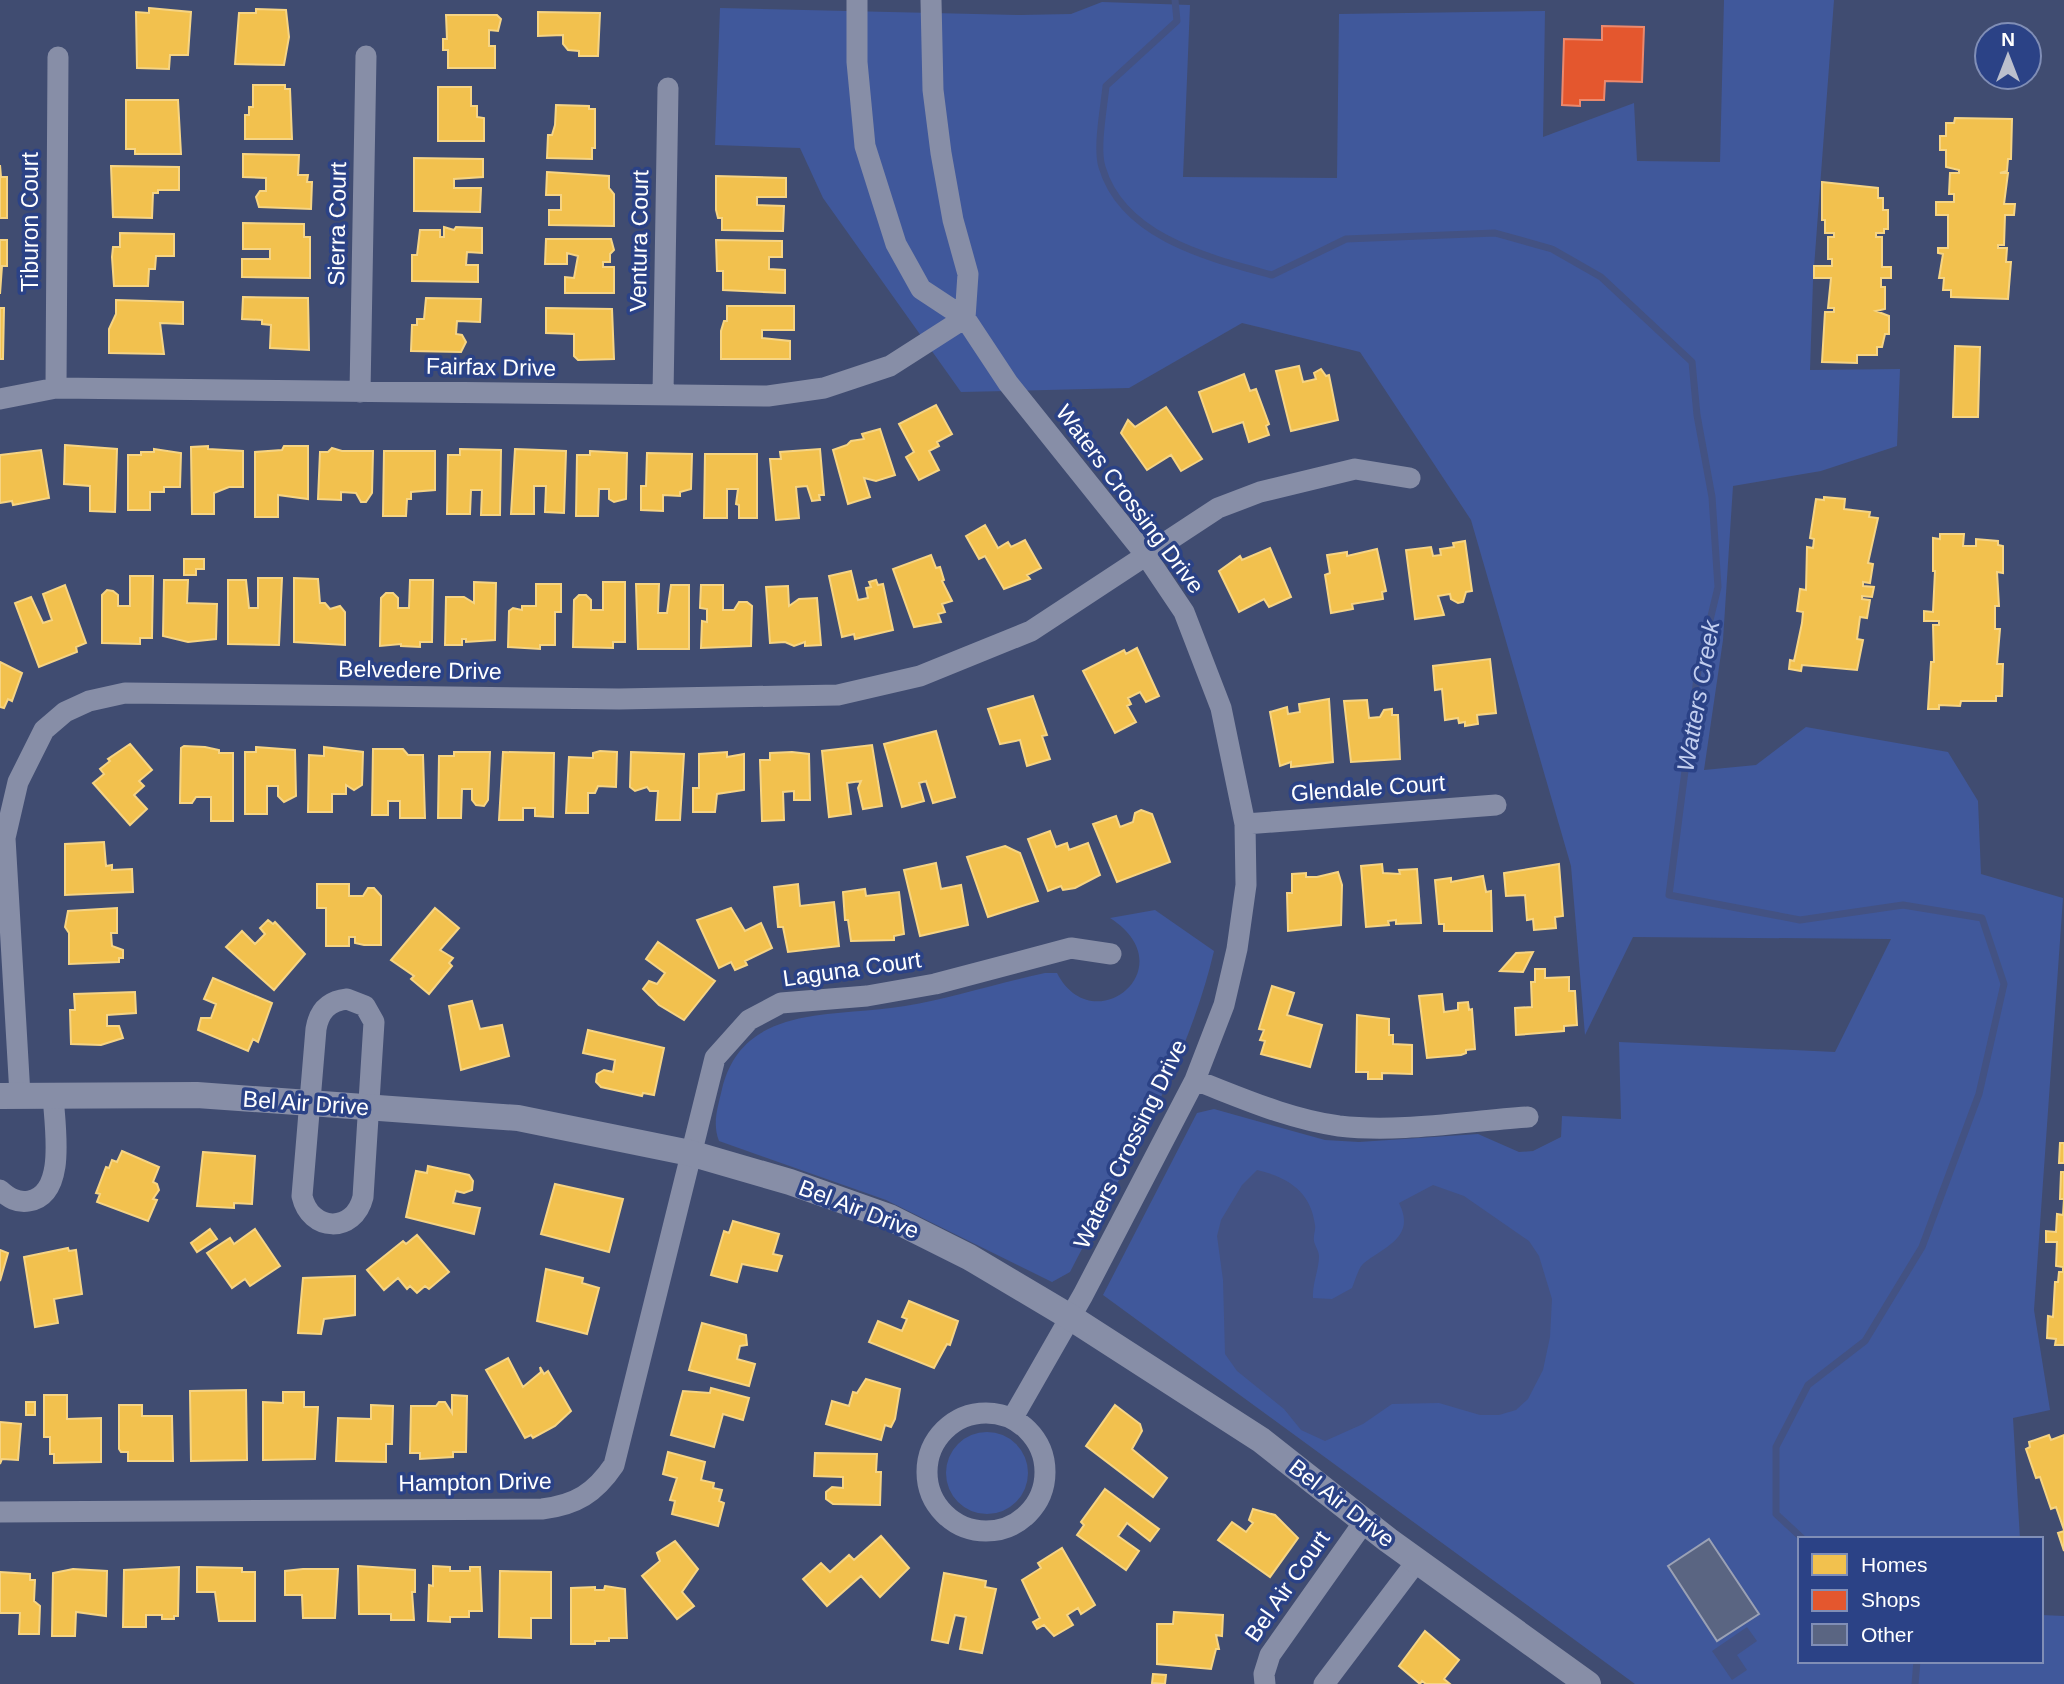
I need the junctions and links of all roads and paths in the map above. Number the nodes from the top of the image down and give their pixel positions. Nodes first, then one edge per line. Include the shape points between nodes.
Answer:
1 (857, 0) edge
2 (931, 0) edge
3 (366, 56) dead end
4 (58, 57) dead end
5 (668, 89) dead end
6 (965, 318) junction
7 (56, 388) junction
8 (360, 392) junction
9 (663, 395) junction
10 (0, 399) edge
11 (1410, 478) dead end
12 (1145, 554) junction
13 (1496, 805) dead end
14 (1245, 824) junction
15 (1111, 954) dead end
16 (1195, 1080) junction
17 (53, 1094) junction
18 (10, 1096) edge
19 (310, 1103) junction
20 (369, 1108) junction
21 (1528, 1117) dead end
22 (690, 1153) junction
23 (0, 1190) edge
24 (1070, 1317) junction
25 (1012, 1419) junction
26 (0, 1512) edge
27 (1364, 1521) junction
28 (1416, 1561) junction
29 (1265, 1684) edge
30 (1324, 1684) edge
31 (1588, 1684) edge

1 - 6 street, Waters Crossing Drive via 856,62 865,146 896,244 921,289
2 - 6 street via 933,90 941,153 968,274
3 - 8 street, Sierra Court
4 - 7 street, Tiburon Court
5 - 9 street, Ventura Court
6 - 9 street, Fairfax Drive via 890,366 846,383 768,396
6 - 12 street, Waters Crossing Drive via 1008,383
7 - 8 street, Fairfax Drive
7 - 10 street, Fairfax Drive
8 - 9 street, Fairfax Drive
11 - 12 street, Belvedere Drive via 1355,469 1260,492 1218,508
12 - 14 street, Waters Crossing Drive via 1184,612 1221,708
12 - 18 street, Belvedere Drive via 1031,631 995,648 920,676 838,695 619,699 125,693 65,712 44,730 18,782 5,838
13 - 14 street, Glendale Court
14 - 16 street, Waters Crossing Drive via 1246,885 1237,949 1224,1005
15 - 22 street, Laguna Court via 1071,948 935,984 867,996 781,1003 749,1020 715,1059
16 - 21 street via 1271,1110 1339,1126 1379,1128
16 - 24 street, Waters Crossing Drive
17 - 18 street, Bel Air Drive
17 - 19 street, Bel Air Drive via 197,1095
17 - 23 street via 55,1167 51,1186 25,1202
19 - 20 street, Bel Air Drive
19 - 20 street via 318,1020 329,1004 347,999 365,1006 374,1022
19 - 20 street via 302,1196 309,1214 327,1225 347,1222 360,1207
20 - 22 street, Bel Air Drive via 518,1118
22 - 24 street, Bel Air Drive via 889,1217 969,1257
22 - 26 street, Hampton Drive via 614,1465 584,1497 542,1509
24 - 25 street, Waters Crossing Drive
24 - 27 street, Bel Air Drive via 1261,1440
25 - 25 street via 975,1414 942,1432 926,1466 935,1503 947,1518 984,1531 1004,1529 1035,1505 1045,1467 1039,1447
27 - 28 street, Bel Air Drive
27 - 29 street, Bel Air Court via 1270,1655
28 - 30 street
28 - 31 street, Bel Air Drive

